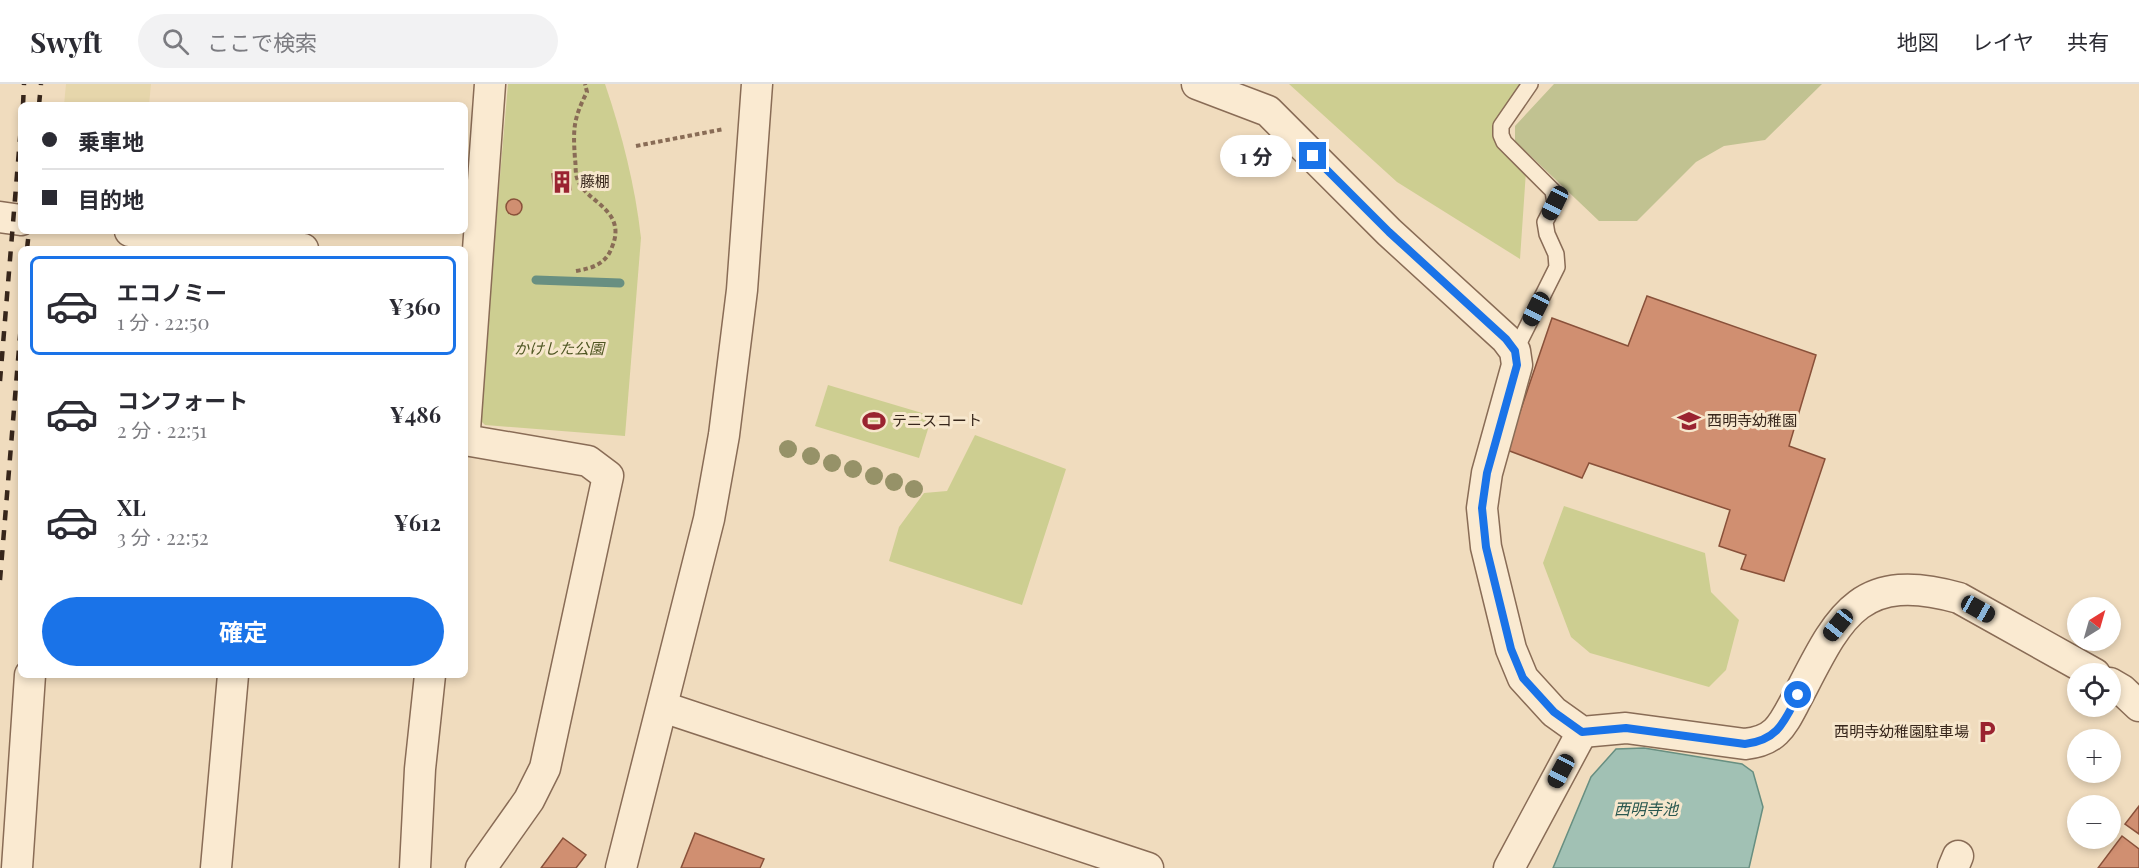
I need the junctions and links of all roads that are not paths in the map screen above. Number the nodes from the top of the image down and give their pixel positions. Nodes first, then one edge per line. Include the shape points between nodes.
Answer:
1 (490, 84) edge
2 (757, 84) edge
3 (1197, 84) edge
4 (1530, 84) edge
5 (0, 217) edge
6 (18, 220) edge
7 (159, 234) edge
8 (274, 246) edge
9 (471, 266) edge
10 (468, 348) edge
11 (1515, 351) junction
12 (468, 441) edge
13 (2075, 663) edge
14 (30, 678) edge
15 (234, 678) edge
16 (429, 678) edge
17 (2121, 689) edge
18 (2139, 706) edge
19 (663, 707) junction
20 (1582, 732) junction
21 (17, 868) edge
22 (216, 868) edge
23 (415, 868) edge
24 (480, 868) edge
25 (621, 868) edge
26 (1148, 868) edge
27 (1509, 868) edge

1 - 9 street
2 - 19 street via 742,290 724,435 709,519
3 - 11 street via 1268,111
4 - 11 lane via 1501,126 1501,135 1553,191 1555,203 1545,222 1557,267
5 - 6 street
7 - 8 street
9 - 10 street
11 - 20 street via 1517,365 1487,473 1482,508 1486,547 1511,649 1523,678 1554,712
12 - 24 street via 588,461 608,476 545,768 529,800
13 - 20 street via 1959,598 1899,589 1882,593 1846,614 1829,635 1778,732 1760,742 1745,744 1626,728
14 - 21 street
15 - 22 street
16 - 23 street
17 - 18 street
19 - 25 street
19 - 26 street
20 - 27 street

